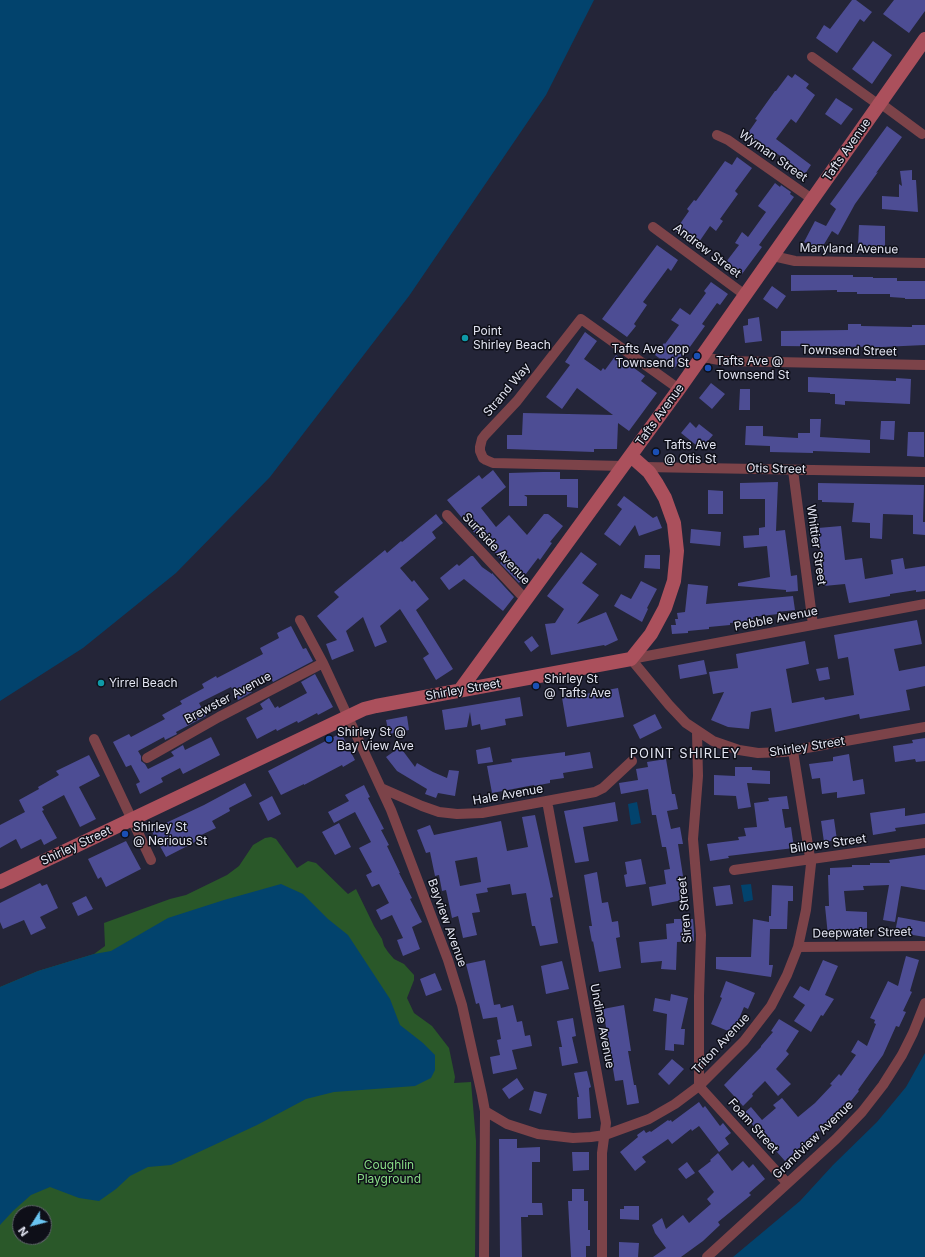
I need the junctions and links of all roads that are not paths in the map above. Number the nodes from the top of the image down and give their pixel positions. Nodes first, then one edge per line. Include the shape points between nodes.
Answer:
1 (925, 39) edge
2 (812, 57) dead end
3 (879, 104) junction
4 (922, 134) dead end
5 (717, 135) dead end
6 (812, 199) junction
7 (653, 227) dead end
8 (773, 256) junction
9 (925, 263) edge
10 (745, 295) junction
11 (702, 357) junction
12 (925, 365) edge
13 (679, 389) junction
14 (627, 461) junction
15 (644, 467) junction
16 (793, 470) junction
17 (925, 472) edge
18 (447, 515) dead end
19 (526, 600) junction
20 (925, 604) edge
21 (300, 620) dead end
22 (814, 625) junction
23 (631, 659) junction
24 (323, 664) junction
25 (460, 690) junction
26 (347, 717) junction
27 (925, 727) edge
28 (697, 732) junction
29 (94, 739) dead end
30 (793, 751) junction
31 (147, 758) dead end
32 (632, 761) dead end
33 (381, 788) junction
34 (547, 801) junction
35 (131, 820) junction
36 (925, 843) edge
37 (151, 860) dead end
38 (811, 860) junction
39 (734, 870) dead end
40 (0, 882) edge
41 (925, 946) edge
42 (798, 947) junction
43 (925, 1003) edge
44 (699, 1086) junction
45 (484, 1111) junction
46 (605, 1135) junction
47 (787, 1183) junction
48 (484, 1257) edge
49 (602, 1257) edge
50 (707, 1257) edge

1 - 3 main road, Tafts Avenue
2 - 3 street
3 - 4 street
3 - 6 main road, Tafts Avenue
5 - 6 street, Wyman Street
6 - 8 main road, Tafts Avenue
7 - 10 street, Andrew Street
8 - 9 street, Maryland Avenue via 795,261
8 - 10 main road, Tafts Avenue
10 - 11 main road, Tafts Avenue
11 - 12 street, Townsend Street via 725,361
11 - 13 main road, Tafts Avenue
13 - 14 main road, Tafts Avenue
13 - 14 street, Strand Way via 580,319 517,401 482,439 480,452 486,460 507,464
14 - 15 main road
14 - 19 main road, Tafts Avenue
15 - 16 street, Otis Street
15 - 23 main road via 657,484 671,514 676,537 677,561 671,590 661,617
16 - 17 street, Otis Street
16 - 22 street, Whittier Street
18 - 19 street, Surfside Avenue
19 - 25 main road, Tafts Avenue
20 - 22 street, Pebble Avenue
21 - 24 street, Bayview Avenue
22 - 23 street, Pebble Avenue
23 - 25 main road, Shirley Street
23 - 28 street, Shirley Street via 678,716
24 - 26 street, Bayview Avenue
24 - 31 street, Brewster Avenue via 213,720
25 - 26 main road, Shirley Street via 372,707
26 - 33 street, Bayview Avenue
26 - 35 main road, Shirley Street
27 - 30 street, Shirley Street
28 - 30 street, Shirley Street via 713,741 758,754
28 - 44 street, Siren Street via 698,776 693,839 701,935
29 - 35 street
30 - 38 street, Triton Avenue
32 - 34 street, Hale Avenue via 599,791
33 - 34 street, Hale Avenue via 432,809 457,814 482,813
33 - 45 street, Bayview Avenue via 452,971 468,1027
34 - 46 street, Undine Avenue via 605,1116
35 - 37 street
35 - 40 main road, Shirley Street
36 - 38 street, Billows Street
38 - 39 street, Billows Street
38 - 42 street, Triton Avenue via 808,899
41 - 42 street, Deepwater Street
42 - 44 street, Triton Avenue via 783,983 762,1020
43 - 47 street, Grandview Avenue via 908,1044 877,1094 846,1130
44 - 46 street, Triton Avenue via 662,1112
44 - 47 street, Foam Street
45 - 46 street, Triton Avenue via 507,1124 547,1136 573,1138
45 - 48 street, Bayview Avenue
46 - 49 street, Undine Avenue via 602,1153
47 - 50 street, Grandview Avenue

